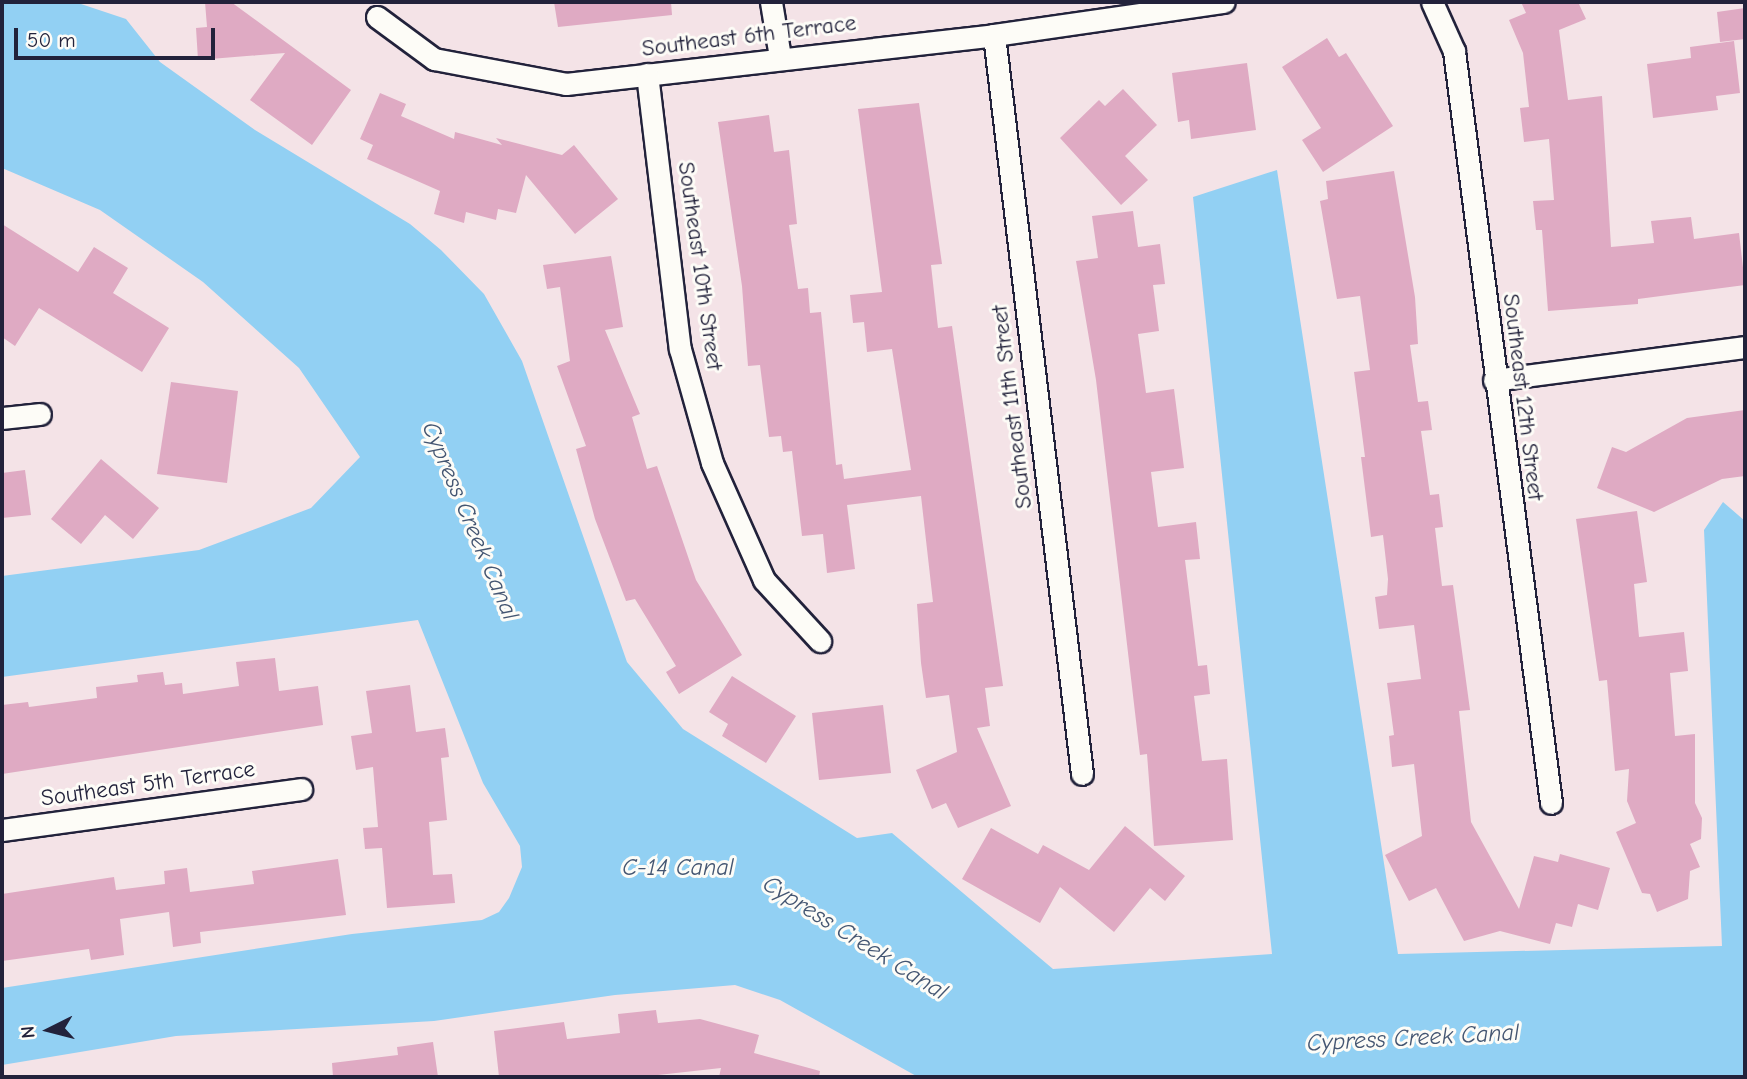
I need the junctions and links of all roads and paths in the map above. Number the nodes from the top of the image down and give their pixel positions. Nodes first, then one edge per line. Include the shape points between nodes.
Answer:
1 (771, 2) edge
2 (1224, 2) edge
3 (1432, 2) edge
4 (377, 17) dead end
5 (994, 34) junction
6 (780, 57) junction
7 (647, 74) junction
8 (1745, 347) edge
9 (1494, 380) junction
10 (40, 414) dead end
11 (2, 418) edge
12 (820, 641) dead end
13 (1082, 774) dead end
14 (301, 789) dead end
15 (1551, 803) dead end
16 (2, 830) edge

1 - 6 street
2 - 5 street, Southeast 6th Terrace
3 - 9 street, Southeast 12th Street via 1454,51
4 - 7 street, Southeast 6th Terrace via 434,59 566,84
5 - 6 street, Southeast 6th Terrace
5 - 13 street, Southeast 11th Street
6 - 7 street, Southeast 6th Terrace
7 - 12 street, Southeast 10th Street via 680,349 712,463 764,580
8 - 9 street
9 - 15 street, Southeast 12th Street
10 - 11 street
14 - 16 street, Southeast 5th Terrace

